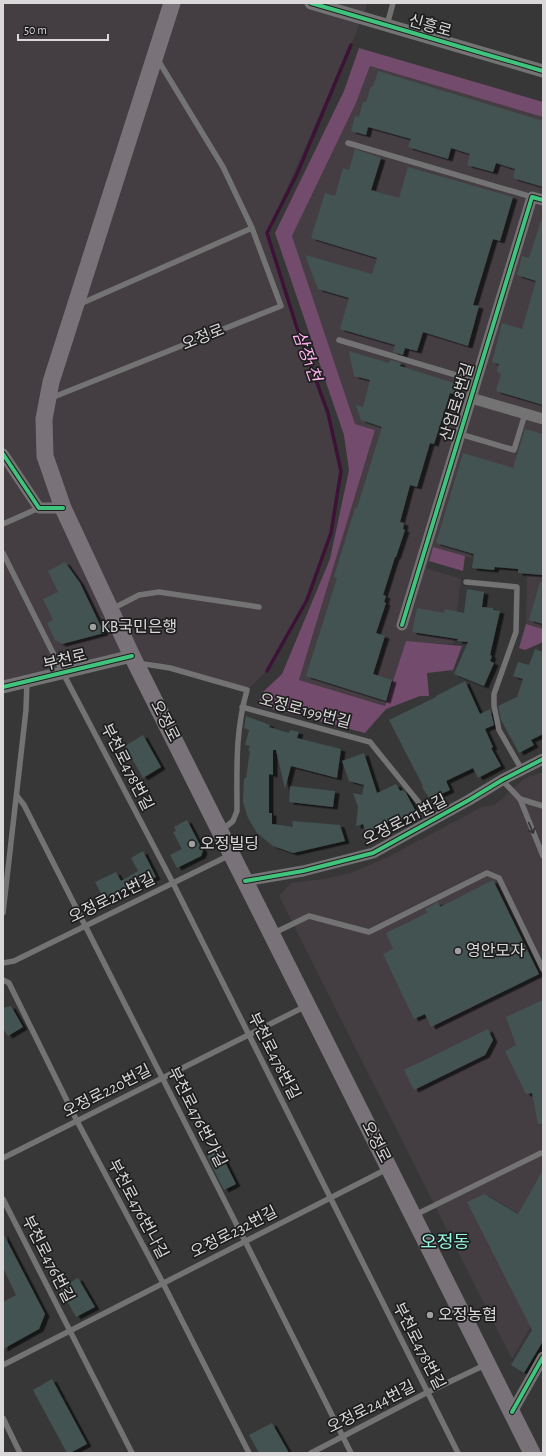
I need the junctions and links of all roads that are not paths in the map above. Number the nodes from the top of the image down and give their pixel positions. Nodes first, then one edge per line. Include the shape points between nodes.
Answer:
1 (311, 3) edge
2 (393, 3) edge
3 (166, 7) edge
4 (387, 26) junction
5 (155, 56) junction
6 (543, 71) edge
7 (348, 143) dead end
8 (538, 199) edge
9 (252, 228) junction
10 (75, 306) junction
11 (339, 340) dead end
12 (476, 381) junction
13 (471, 398) junction
14 (47, 400) junction
15 (525, 414) junction
16 (543, 419) edge
17 (460, 434) junction
18 (3, 454) edge
19 (39, 508) junction
20 (62, 508) junction
21 (3, 524) edge
22 (3, 553) edge
23 (466, 582) dead end
24 (259, 607) dead end
25 (110, 610) junction
26 (402, 625) dead end
27 (134, 659) junction
28 (63, 673) junction
29 (27, 681) junction
30 (3, 687) edge
31 (242, 707) junction
32 (543, 759) edge
33 (522, 770) junction
34 (502, 780) junction
35 (17, 796) junction
36 (520, 799) junction
37 (543, 806) edge
38 (433, 820) junction
39 (221, 832) junction
40 (232, 854) junction
41 (543, 856) edge
42 (245, 881) junction
43 (172, 883) junction
44 (3, 913) edge
45 (86, 926) junction
46 (272, 934) junction
47 (3, 963) edge
48 (543, 969) edge
49 (3, 980) edge
50 (308, 1005) junction
51 (248, 1035) junction
52 (162, 1078) junction
53 (77, 1121) junction
54 (541, 1153) dead end
55 (3, 1158) edge
56 (389, 1168) junction
57 (331, 1197) junction
58 (3, 1199) edge
59 (413, 1216) junction
60 (245, 1241) junction
61 (163, 1283) junction
62 (70, 1330) junction
63 (543, 1357) edge
64 (488, 1364) junction
65 (3, 1365) edge
66 (428, 1392) junction
67 (512, 1412) junction
68 (3, 1418) edge
69 (342, 1437) junction
70 (20, 1453) edge
71 (132, 1453) edge
72 (249, 1453) edge
73 (311, 1453) edge
74 (350, 1453) edge
75 (458, 1453) edge
76 (532, 1453) edge

1 - 4 street, 신흥로
2 - 4 lane
3 - 5 main road, 오정로
4 - 6 street, 신흥로
5 - 9 lane, 오정로 via 223,167
5 - 10 main road, 오정로
7 - 8 lane, 산업로8번길
8 - 12 street, 산업로8번길
9 - 10 lane
9 - 14 lane, 오정로 via 281,306
10 - 14 main road, 오정로
11 - 12 lane, 산업로8번길
12 - 13 street, 산업로8번길
13 - 15 street
13 - 17 street, 산업로8번길
14 - 20 main road, 오정로 via 44,456
15 - 16 street
15 - 17 lane via 514,450
17 - 26 street, 산업로8번길
18 - 19 street
19 - 20 street
19 - 21 lane
20 - 25 main road, 오정로
22 - 28 lane, 부천로478번길
23 - 33 lane via 517,587 516,632 494,694 494,706 499,730
24 - 25 lane via 159,592 139,595
25 - 27 main road, 오정로
27 - 28 street, 부천로
27 - 31 lane, 오정로199번길 via 247,690
27 - 39 main road, 오정로
28 - 29 street, 부천로
28 - 43 lane, 부천로478번길
29 - 30 street, 부천로
29 - 35 lane
31 - 38 lane, 오정로199번길 via 370,742
31 - 39 lane via 237,741 237,811 233,821
32 - 33 street, 오정로211번길
33 - 34 street, 오정로211번길
34 - 36 lane
34 - 38 street, 오정로211번길
35 - 44 lane
35 - 45 lane, 부천로476번가길
36 - 37 lane
36 -> 41 lane
38 - 42 street, 오정로211번길 via 373,853 303,871
39 - 40 main road, 오정로
40 - 42 main road, 오정로
40 - 43 lane, 오정로212번길
42 - 46 main road, 오정로
43 - 45 lane, 오정로212번길
43 - 51 lane, 부천로478번길
45 - 47 lane, 오정로212번길 via 14,961
45 - 52 lane, 부천로476번가길
46 - 48 lane via 309,916 369,932 488,873 499,878
46 - 50 main road, 오정로
49 - 53 lane, 부천로476번나길 via 8,983
50 - 51 lane, 오정로220번길
50 - 56 main road, 오정로
51 - 52 lane, 오정로220번길
51 - 57 lane, 부천로478번길
52 - 53 lane, 오정로220번길
52 - 60 lane, 부천로476번가길
53 - 55 lane, 오정로220번길
53 - 61 lane, 부천로476번나길
54 - 59 lane
56 - 57 lane, 오정로232번길
56 - 59 main road, 오정로
57 - 60 lane, 오정로232번길
57 - 66 lane, 부천로478번길
58 - 62 lane, 부천로476번길
59 - 64 main road, 오정로
60 - 61 lane, 오정로232번길
60 - 69 lane, 부천로476번가길
61 - 62 lane, 오정로232번길
61 - 72 lane, 부천로476번나길
62 - 65 lane, 오정로232번길
62 - 71 lane
63 - 67 street
64 - 66 lane, 오정로244번길
64 - 67 main road, 오정로
66 - 69 lane, 오정로244번길
66 - 75 lane, 부천로478번길
67 - 76 main road, 오정로
68 - 70 lane
69 - 73 lane, 오정로244번길
69 - 74 lane, 부천로476번가길

